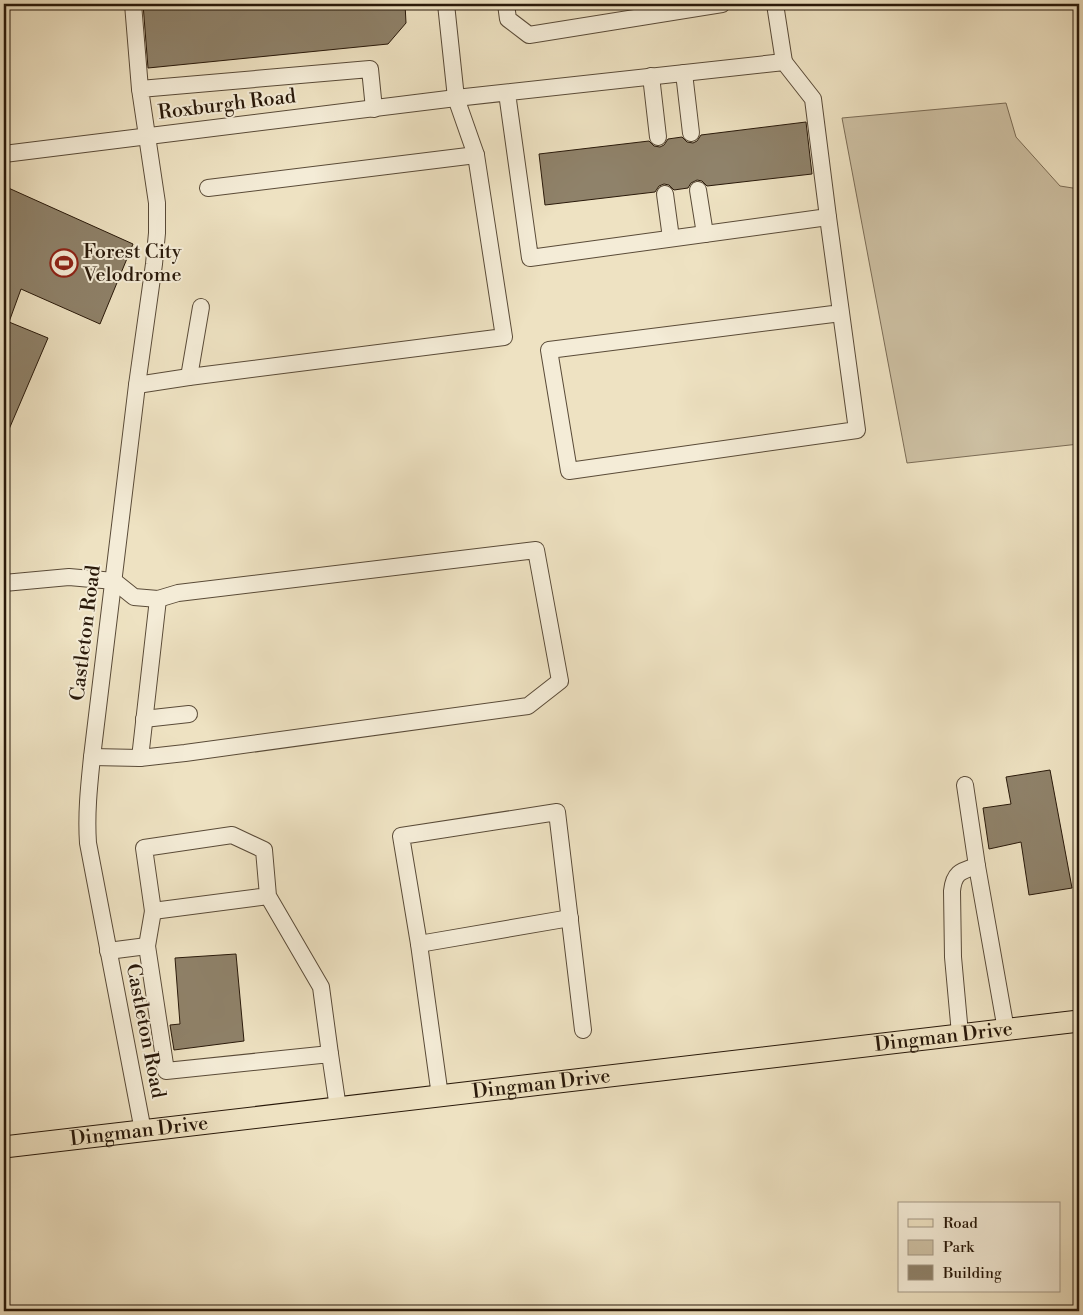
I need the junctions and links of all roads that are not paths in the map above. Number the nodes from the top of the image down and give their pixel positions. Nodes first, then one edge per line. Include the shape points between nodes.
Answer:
1 (133, 4) edge
2 (446, 4) edge
3 (506, 4) edge
4 (722, 4) edge
5 (775, 4) edge
6 (784, 62) junction
7 (684, 73) junction
8 (651, 76) junction
9 (140, 89) junction
10 (507, 93) junction
11 (456, 98) junction
12 (374, 108) junction
13 (691, 133) dead end
14 (148, 136) junction
15 (658, 136) dead end
16 (4, 154) edge
17 (476, 155) junction
18 (208, 188) dead end
19 (698, 190) dead end
20 (665, 194) dead end
21 (828, 217) junction
22 (705, 234) junction
23 (671, 238) junction
24 (201, 307) dead end
25 (841, 313) junction
26 (189, 377) junction
27 (137, 385) junction
28 (114, 581) junction
29 (4, 583) edge
30 (158, 599) junction
31 (189, 714) dead end
32 (144, 719) junction
33 (92, 757) junction
34 (140, 758) junction
35 (965, 785) dead end
36 (978, 866) junction
37 (268, 896) junction
38 (153, 912) junction
39 (570, 918) junction
40 (419, 944) junction
41 (147, 946) junction
42 (108, 951) junction
43 (1079, 1021) edge
44 (583, 1030) dead end
45 (1006, 1030) junction
46 (960, 1034) junction
47 (330, 1054) junction
48 (440, 1096) junction
49 (338, 1108) junction
50 (143, 1131) junction
51 (4, 1148) edge

1 - 9 street, Castleton Road
2 - 11 street
3 - 4 street via 508,19 529,35
5 - 6 street
6 - 7 street, Roxburgh Road
6 - 21 street via 813,99
7 - 8 street, Roxburgh Road
7 - 13 street
8 - 10 street, Roxburgh Road
8 - 15 street
9 - 12 street via 370,69
9 - 14 street, Castleton Road
10 - 11 street, Roxburgh Road
10 - 23 street via 530,258
11 - 12 street, Roxburgh Road
11 - 17 street
12 - 14 street, Roxburgh Road
14 - 16 street, Roxburgh Road
14 - 27 street, Castleton Road via 157,203 157,234
17 - 18 street
17 - 26 street via 504,337
19 - 22 street
20 - 23 street
21 - 22 street
21 - 25 street
22 - 23 street
24 - 26 street
25 - 25 street via 857,430 569,471 549,350
26 - 27 street
27 - 28 street, Castleton Road
28 - 29 street via 69,576
28 - 30 street via 134,597
28 - 33 street, Castleton Road
30 - 32 street
30 - 34 street via 178,593 536,550 560,681 528,706
31 - 32 street
32 - 34 street
33 - 34 street
33 - 42 street, Castleton Road via 86,824
35 - 36 street
36 - 45 street
36 - 46 street via 956,876 952,891 953,957
37 - 38 street
37 - 38 street via 264,850 232,836 144,848
37 - 47 street via 321,987
38 - 41 street
39 - 40 street
39 - 40 street via 557,812 401,836
39 - 44 street
40 - 48 street
41 - 42 street
41 - 47 street via 166,1071
42 - 50 street, Castleton Road
43 - 45 main road, Dingman Drive
45 - 46 main road, Dingman Drive
46 - 48 main road, Dingman Drive
47 - 49 street
48 - 49 main road, Dingman Drive
49 - 50 main road, Dingman Drive
50 - 51 main road, Dingman Drive

